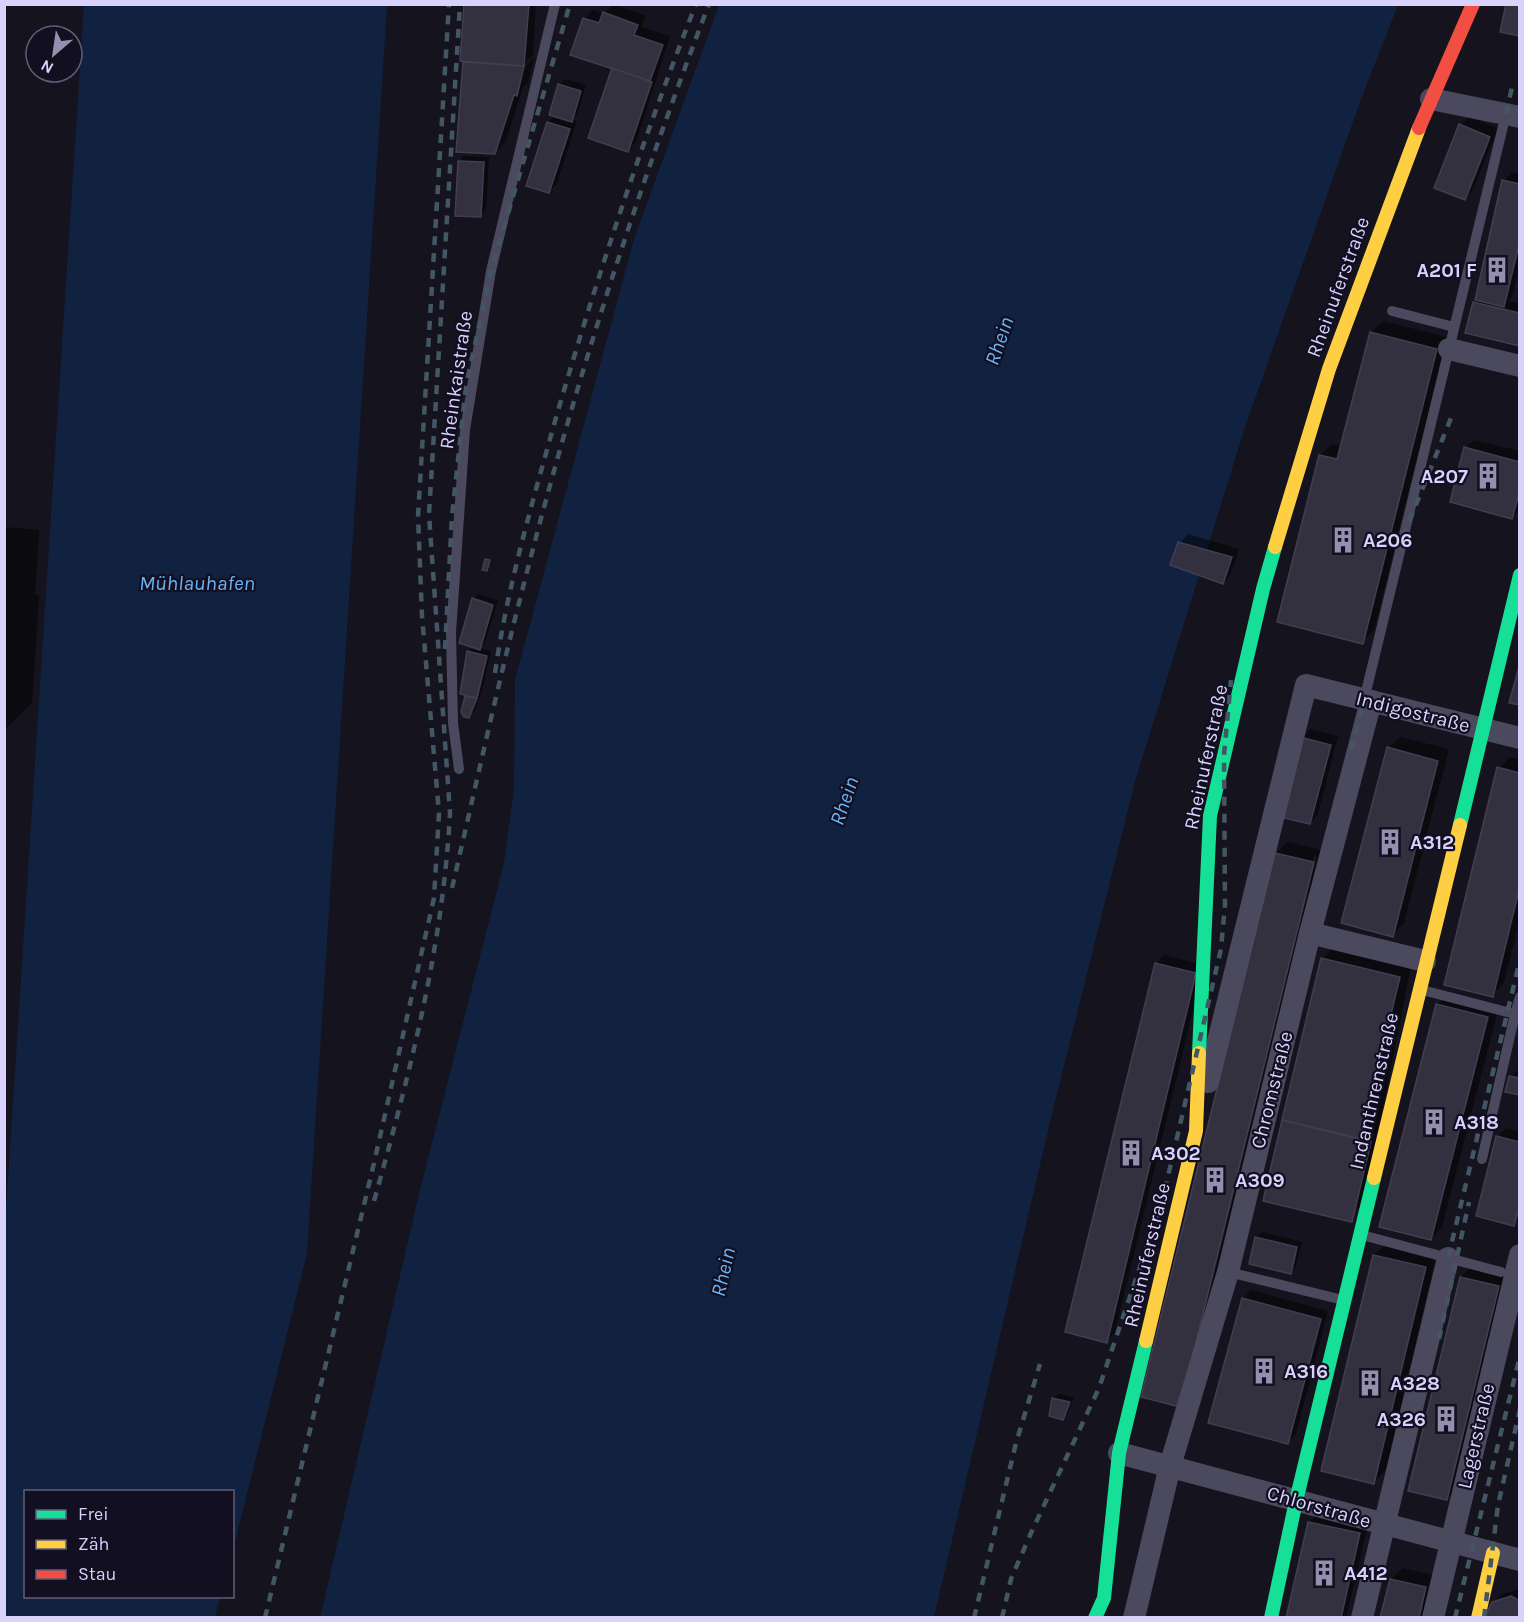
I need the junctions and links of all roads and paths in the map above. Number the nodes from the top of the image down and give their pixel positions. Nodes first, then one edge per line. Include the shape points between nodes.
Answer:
1 (555, 4) edge
2 (1473, 4) edge
3 (1431, 99) junction
4 (1513, 116) edge
5 (1392, 311) dead end
6 (1451, 338) junction
7 (1520, 366) edge
8 (1520, 575) edge
9 (1367, 700) junction
10 (1480, 729) junction
11 (1520, 738) edge
12 (459, 769) dead end
13 (1310, 933) junction
14 (1425, 961) junction
15 (1418, 989) junction
16 (1520, 997) edge
17 (1515, 1014) junction
18 (1196, 1131) junction
19 (1482, 1159) dead end
20 (1359, 1234) junction
21 (1520, 1255) edge
22 (1449, 1258) junction
23 (1228, 1272) junction
24 (1501, 1272) dead end
25 (1344, 1300) junction
26 (1119, 1453) junction
27 (1170, 1466) junction
28 (1296, 1501) junction
29 (1384, 1526) junction
30 (1452, 1543) junction
31 (1493, 1553) junction
32 (1520, 1560) edge
33 (1095, 1617) edge
34 (1134, 1617) edge
35 (1272, 1617) edge
36 (1362, 1617) edge
37 (1433, 1617) edge
38 (1478, 1617) edge

1 - 12 lane, Rheinkaistraße via 491,271 465,430 452,633 453,723
2 - 3 street, Rheinuferstraße
3 - 4 street
3 - 18 street, Rheinuferstraße via 1329,369 1263,589 1210,816
4 - 6 lane
5 - 6 lane
6 - 7 street
6 - 9 lane
8 - 10 street, Indanthrenstraße
9 - 10 street, Indigostraße
9 - 13 street, Chromstraße
9 - 18 street, Indigostraße via 1306,685
10 - 11 street, Indigostraße
10 - 14 street, Indanthrenstraße
13 - 14 street
13 - 23 street, Chromstraße
14 - 15 street, Indanthrenstraße
15 - 17 lane
15 - 20 street, Indanthrenstraße
16 - 17 lane
17 - 19 lane
18 - 26 street, Rheinuferstraße
20 - 22 lane
20 - 25 street, Indanthrenstraße
21 - 30 street, Lagerstraße
22 - 24 lane
22 - 29 street
23 - 25 lane
23 - 27 street, Chromstraße
25 - 28 street, Indanthrenstraße
26 - 27 street, Chlorstraße
26 - 33 street, Rheinuferstraße via 1104,1598
27 - 28 street, Chlorstraße
27 - 34 street, Chromstraße
28 - 29 street, Chlorstraße
28 - 35 street, Indanthrenstraße
29 - 30 street, Chlorstraße
29 - 36 street
30 - 31 street, Chlorstraße
30 - 37 street, Lagerstraße
31 - 32 street, Chlorstraße
31 - 38 street

